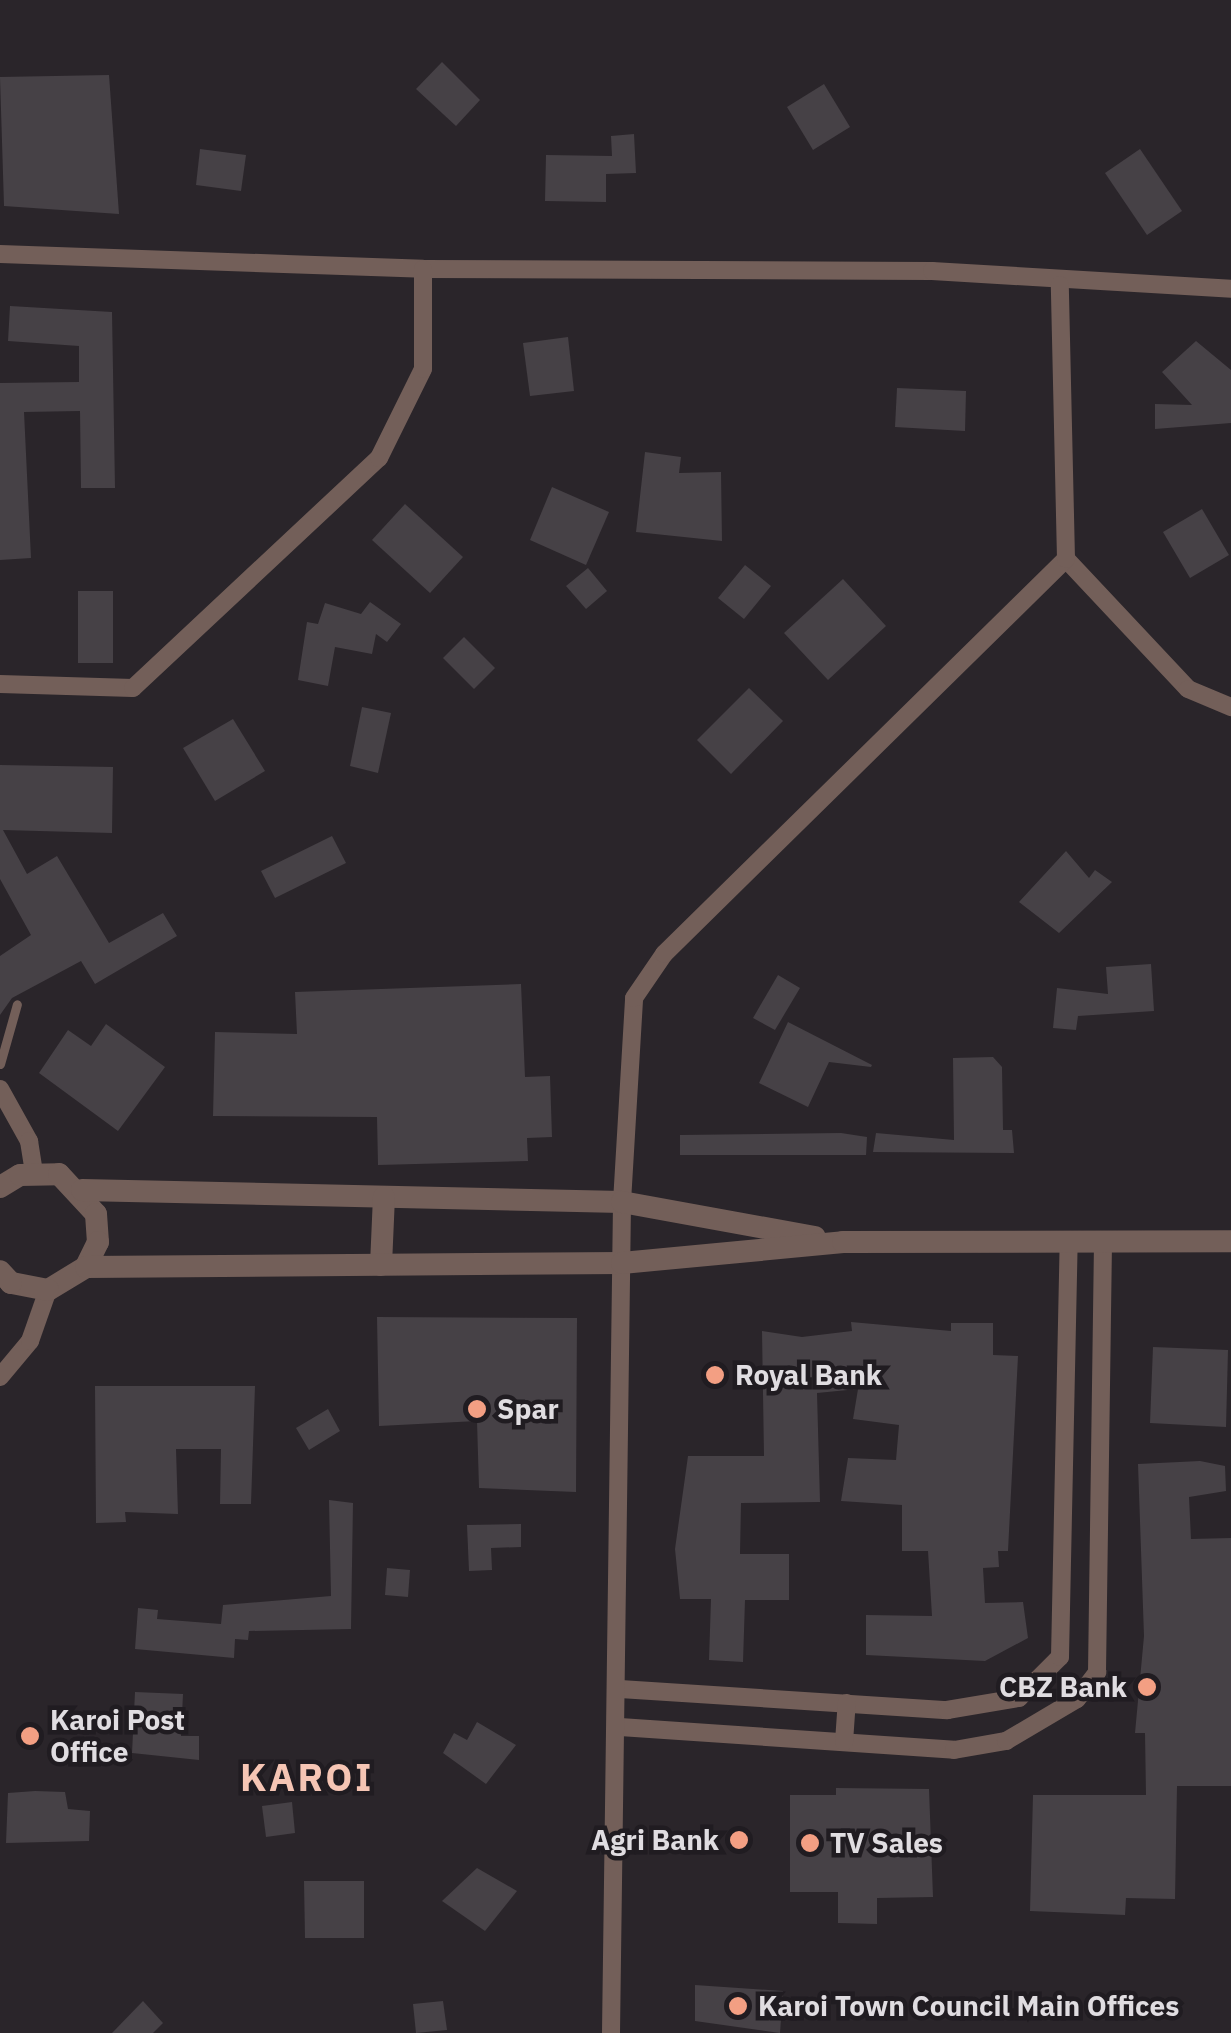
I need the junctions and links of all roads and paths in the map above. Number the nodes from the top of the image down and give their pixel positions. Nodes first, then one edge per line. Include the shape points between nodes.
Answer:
1 (0, 254) edge
2 (423, 269) junction
3 (1060, 284) junction
4 (1231, 290) edge
5 (1066, 559) junction
6 (0, 684) edge
7 (1231, 707) edge
8 (17, 1004) dead end
9 (0, 1064) edge
10 (0, 1089) edge
11 (34, 1173) junction
12 (0, 1187) edge
13 (82, 1190) junction
14 (384, 1196) junction
15 (622, 1202) junction
16 (1231, 1240) edge
17 (1069, 1241) junction
18 (1103, 1241) junction
19 (843, 1242) junction
20 (622, 1263) junction
21 (381, 1265) junction
22 (86, 1268) junction
23 (0, 1271) edge
24 (48, 1290) junction
25 (0, 1377) edge
26 (1062, 1576) junction
27 (1098, 1577) junction
28 (620, 1689) junction
29 (847, 1703) junction
30 (620, 1726) junction
31 (844, 1742) junction
32 (611, 2033) edge

1 - 2 street
2 - 3 street via 932,271
2 - 6 street via 423,370 379,458 133,688
3 - 4 street
3 - 5 street
5 - 7 street via 1188,689
5 - 15 street via 645,974 634,998
8 - 9 lane
10 - 11 street
11 - 12 street
11 - 13 street via 59,1174
13 - 14 street
13 - 22 street via 96,1214
14 - 15 street
14 - 21 street
15 - 19 street
15 - 20 street
16 - 18 street
17 - 18 street
17 - 19 street
17 - 26 street
18 - 27 street
19 - 20 street
20 - 21 street
20 - 28 street
21 - 22 street
22 - 24 street
23 - 24 street via 11,1283
24 - 25 street via 30,1341
26 - 27 street
26 - 29 street via 1060,1657 1018,1698 946,1710
27 - 31 street via 1098,1672 1049,1718 1006,1741 954,1750
28 - 29 street
28 - 30 street
29 - 31 street
30 - 31 street
30 - 32 street

